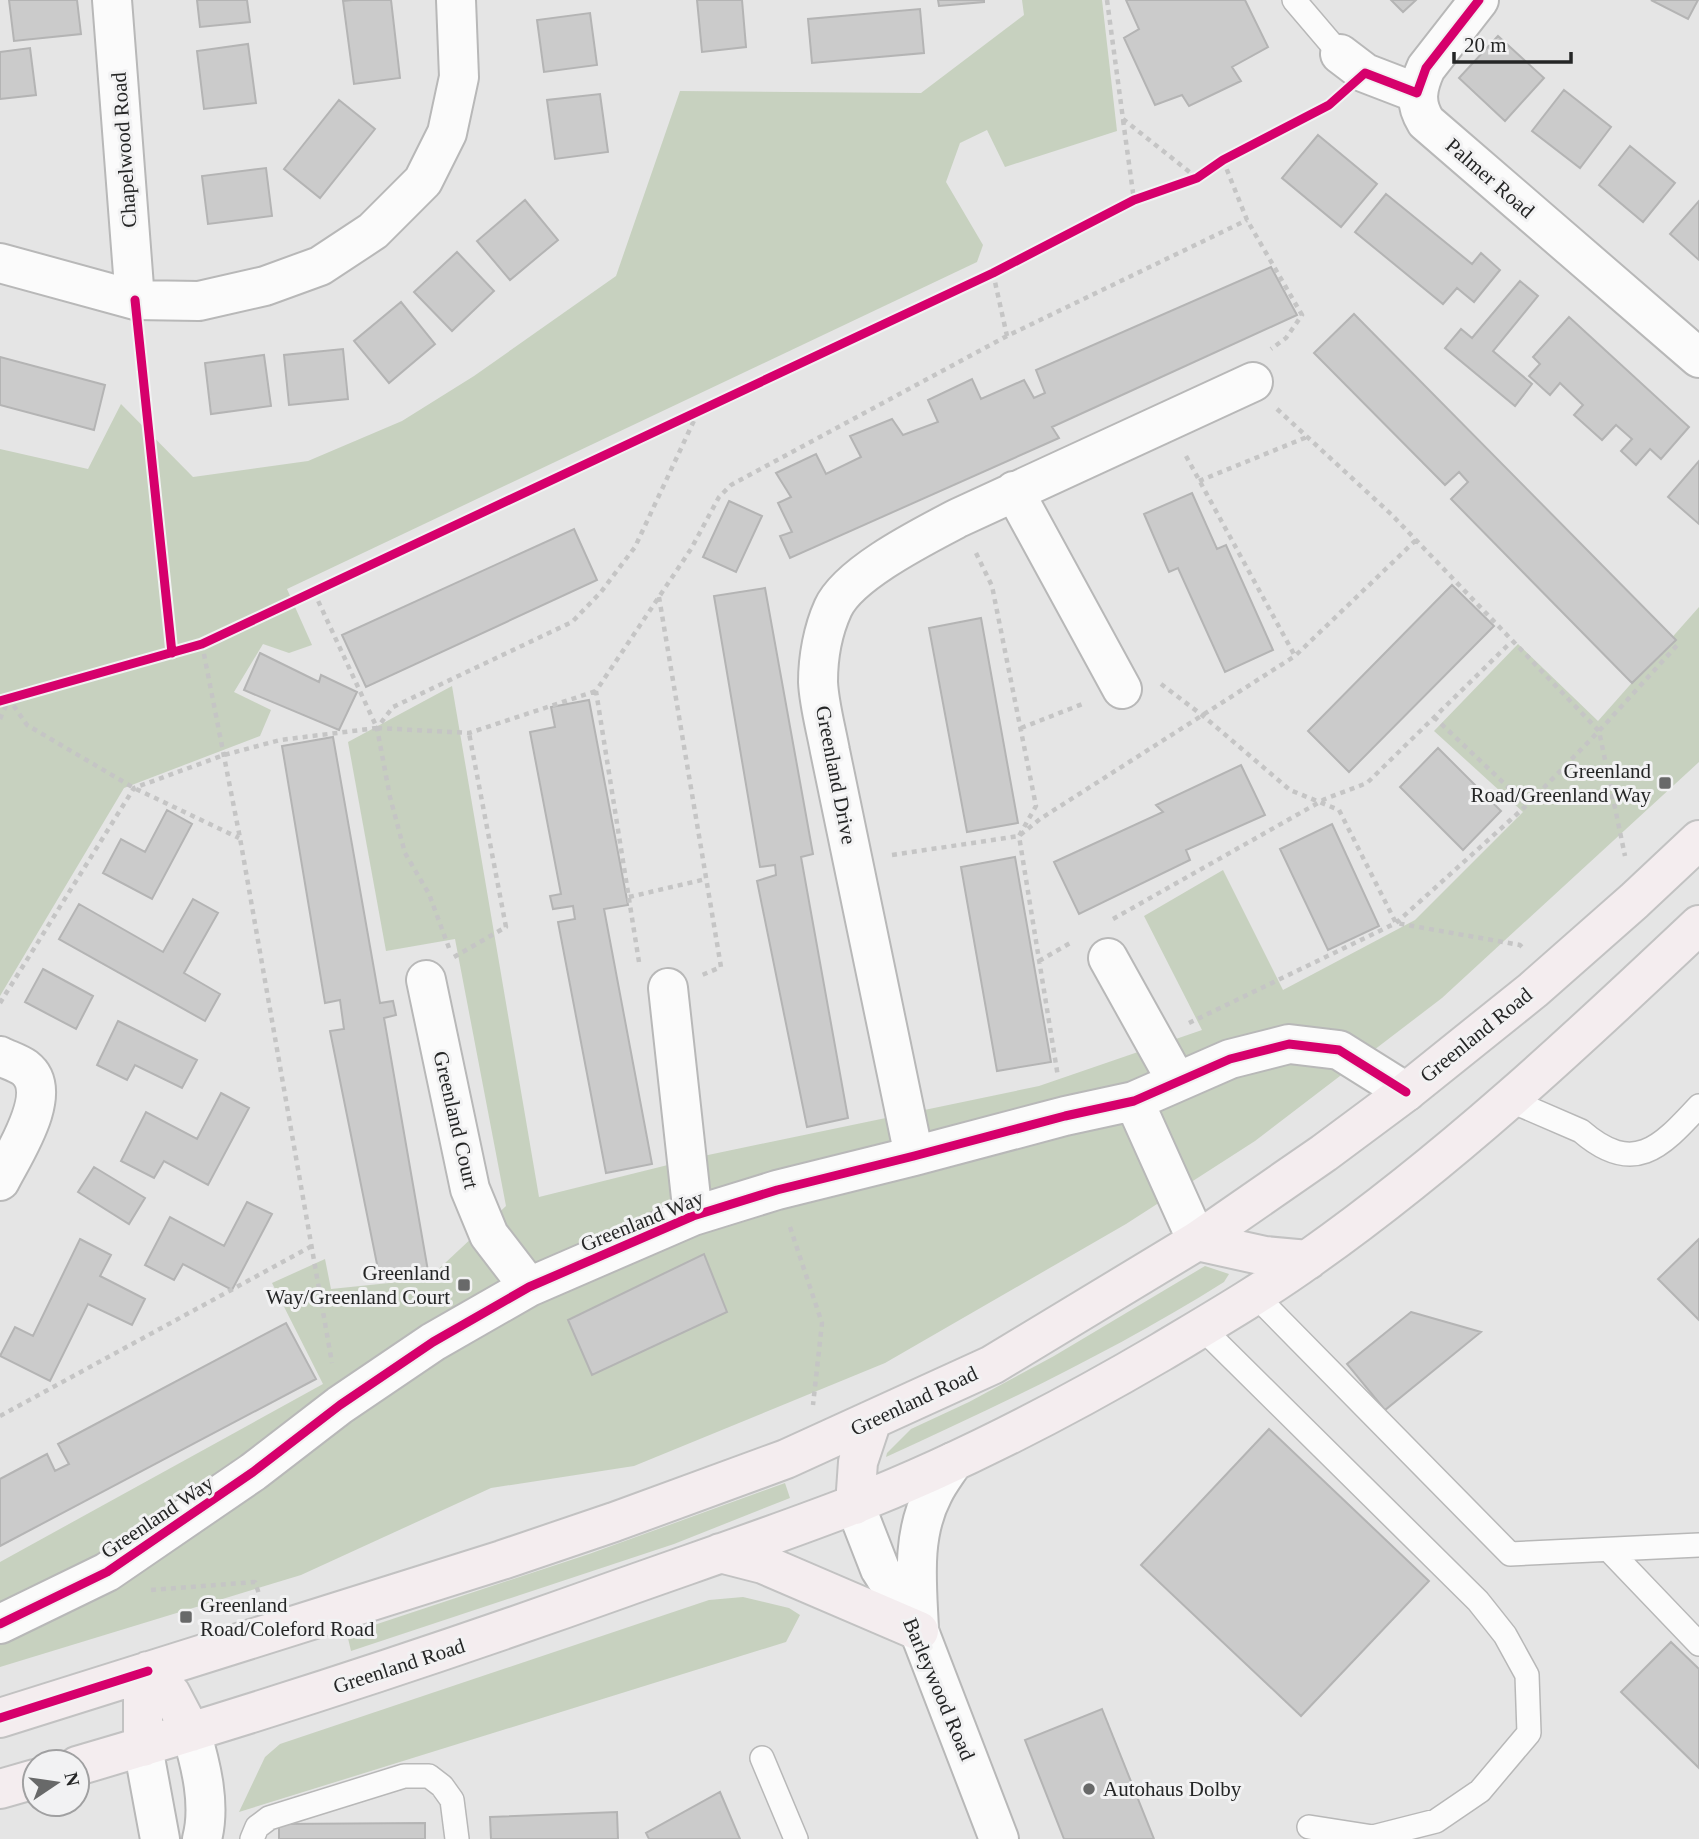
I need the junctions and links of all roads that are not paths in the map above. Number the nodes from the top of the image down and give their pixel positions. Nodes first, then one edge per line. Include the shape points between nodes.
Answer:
1 (112, 0) edge
2 (456, 0) edge
3 (1294, 0) edge
4 (1479, 0) edge
5 (1340, 54) joint
6 (1417, 93) junction
7 (0, 263) edge
8 (135, 300) junction
9 (1699, 358) edge
10 (1253, 382) road end
11 (1014, 491) junction
12 (1122, 689) road end
13 (1699, 840) edge
14 (1699, 925) edge
15 (1109, 939) road end
16 (426, 980) dead end
17 (668, 988) road end
18 (0, 1056) edge
19 (1177, 1082) junction
20 (1406, 1092) junction
21 (1507, 1099) junction
22 (1134, 1101) junction
23 (1699, 1106) edge
24 (914, 1156) junction
25 (0, 1181) edge
26 (694, 1216) junction
27 (1197, 1241) junction
28 (1308, 1260) junction
29 (529, 1287) junction
30 (1254, 1294) junction
31 (1202, 1328) junction
32 (872, 1420) junction
33 (953, 1462) junction
34 (855, 1504) junction
35 (1699, 1545) edge
36 (1609, 1550) junction
37 (720, 1553) junction
38 (0, 1624) edge
39 (919, 1631) junction
40 (1699, 1644) edge
41 (148, 1671) junction
42 (0, 1717) edge
43 (191, 1732) junction
44 (143, 1747) junction
45 (762, 1758) dead end
46 (91, 1762) edge
47 (21, 1783) edge
48 (0, 1789) edge
49 (1308, 1826) dead end
50 (160, 1839) edge
51 (202, 1839) edge
52 (253, 1839) edge
53 (457, 1839) edge
54 (796, 1839) edge
55 (999, 1839) edge

1 - 8 street, Chapelwood Road
2 - 8 street via 459,77 447,133 423,181 373,231 320,266 265,286 199,301
3 - 5 lane
4 - 6 street via 1426,68
5 - 6 street via 1364,73
6 - 9 street, Palmer Road via 1418,109 1426,122
7 - 8 street
10 - 11 street, Greenland Drive
11 - 12 street
11 - 24 street, Greenland Drive via 914,542 861,576 834,607 822,644 818,683
13 - 20 highway, Greenland Road via 1553,972
14 - 21 highway, Greenland Road
15 - 19 street
16 - 29 street, Greenland Court via 470,1189 489,1235
17 - 26 street, Greenland Way
18 - 25 street via 26,1069 36,1087 35,1109
19 - 20 street, Greenland Way via 1230,1059 1289,1044 1339,1050
19 - 22 street, Greenland Way
20 - 27 highway, Greenland Road
21 - 23 lane via 1621,1153 1633,1154 1665,1142
21 - 28 highway, Greenland Road via 1388,1200
22 - 24 street, Greenland Way
22 - 27 street
24 - 26 street, Greenland Way
26 - 29 street, Greenland Way
27 - 28 highway
27 - 32 highway, Greenland Road via 992,1365
28 - 30 highway, Greenland Road
29 - 38 street, Greenland Way via 433,1342 107,1572
30 - 31 highway, Greenland Road
30 - 36 lane via 1510,1554
31 - 33 highway, Greenland Road via 1068,1406
31 - 49 lane via 1478,1601 1505,1635 1527,1675 1529,1732 1480,1791 1436,1821 1373,1837
32 - 34 highway via 858,1462
32 - 41 highway, Greenland Road via 786,1459 614,1522
33 - 34 highway, Greenland Road
33 - 39 street via 932,1496 920,1530 916,1568
34 - 37 highway, Greenland Road
34 - 39 street, Barleywood Road via 880,1569
35 - 36 lane
36 - 40 lane
37 - 39 highway via 763,1564
37 - 43 highway, Greenland Road via 490,1635
39 - 55 street, Barleywood Road
41 - 42 highway, Greenland Road
41 - 43 highway via 170,1694
41 - 44 highway
43 - 44 highway, Greenland Road
43 - 51 street via 202,1768
44 - 46 highway, Greenland Road
44 - 50 street
45 - 54 lane
47 - 48 highway
52 - 53 lane via 257,1827 269,1818 404,1776 429,1776 442,1786 452,1800

